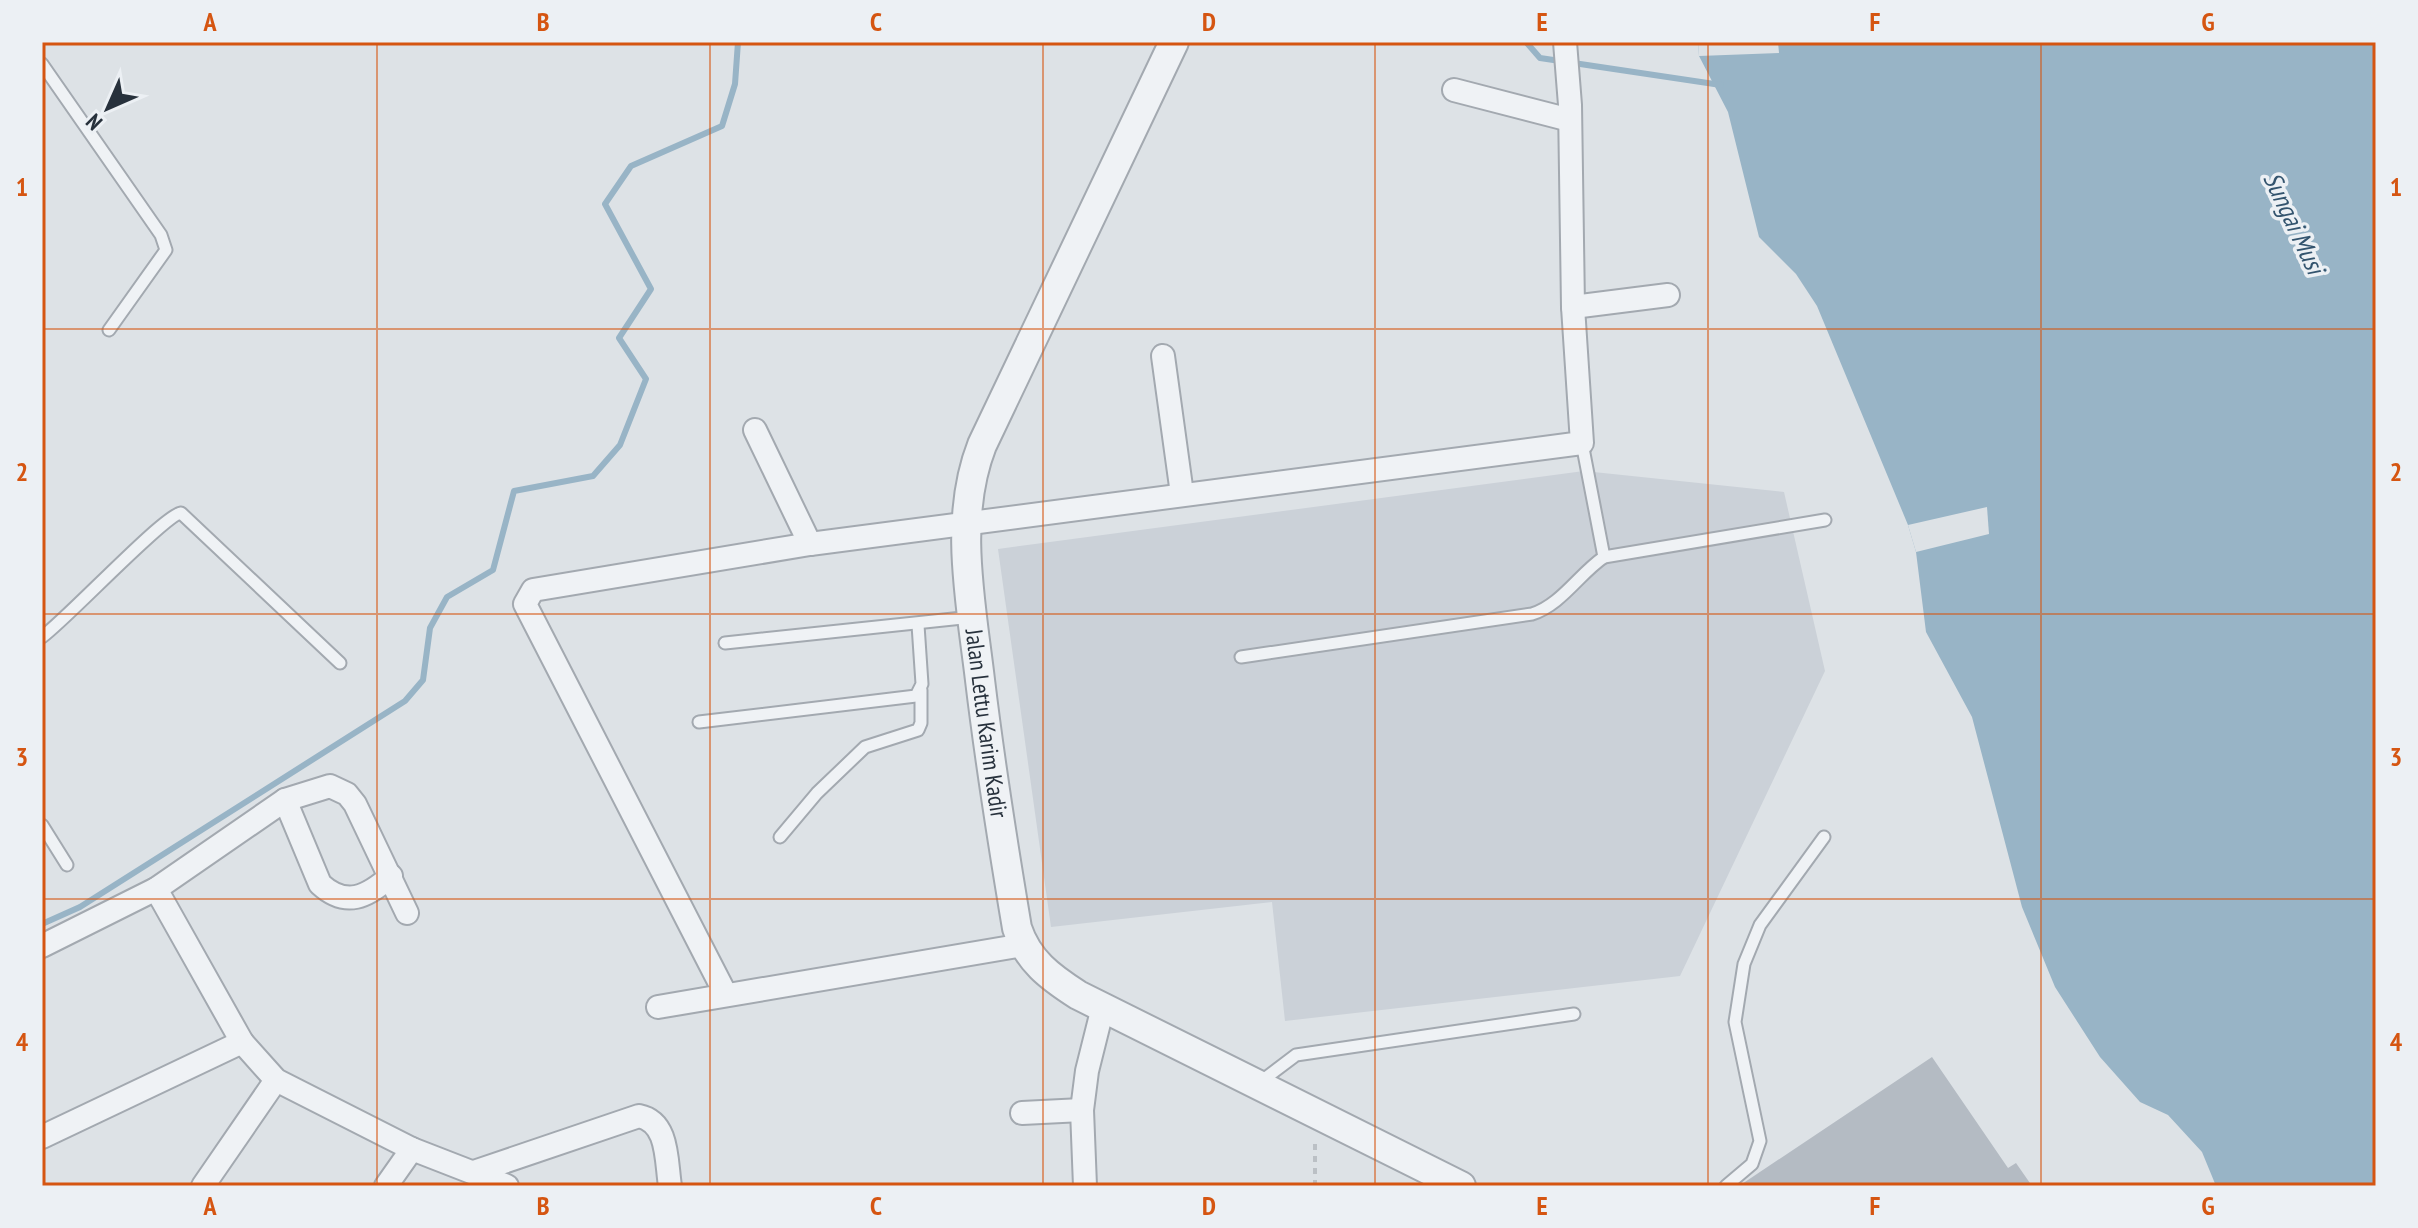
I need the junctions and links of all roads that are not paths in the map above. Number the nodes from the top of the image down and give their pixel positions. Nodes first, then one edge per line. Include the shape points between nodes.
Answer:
1 (1174, 42) edge
2 (1565, 42) edge
3 (42, 64) edge
4 (1454, 90) dead end
5 (1570, 120) junction
6 (1668, 295) dead end
7 (1573, 307) junction
8 (109, 330) dead end
9 (1163, 356) dead end
10 (755, 430) dead end
11 (1582, 443) junction
12 (1182, 494) junction
13 (1825, 520) dead end
14 (965, 524) junction
15 (810, 544) junction
16 (1604, 557) junction
17 (972, 617) junction
18 (918, 625) junction
19 (42, 637) edge
20 (725, 643) dead end
21 (1241, 657) dead end
22 (340, 663) dead end
23 (921, 690) junction
24 (699, 722) dead end
25 (285, 800) junction
26 (42, 825) edge
27 (780, 837) dead end
28 (1824, 837) dead end
29 (67, 865) dead end
30 (391, 876) junction
31 (156, 889) junction
32 (407, 913) dead end
33 (1023, 945) junction
34 (42, 946) edge
35 (726, 995) junction
36 (658, 1007) dead end
37 (1103, 1007) junction
38 (1574, 1014) dead end
39 (242, 1042) junction
40 (276, 1080) junction
41 (1255, 1087) junction
42 (1082, 1110) junction
43 (1022, 1113) dead end
44 (42, 1137) edge
45 (412, 1149) junction
46 (474, 1172) junction
47 (203, 1186) edge
48 (386, 1186) edge
49 (507, 1186) edge
50 (670, 1186) edge
51 (1085, 1186) edge
52 (1461, 1186) edge
53 (1726, 1186) edge

1 - 14 street, Jalan Lettu Karim Kadir via 982,445
2 - 5 street
3 - 8 lane via 161,235 166,250
4 - 5 street
5 - 7 street
6 - 7 street
7 - 11 street
9 - 12 street
10 - 15 street
11 - 12 street
11 - 16 lane
12 - 14 street
13 - 16 lane
14 - 15 street
14 - 17 street, Jalan Lettu Karim Kadir
15 - 35 street via 533,590 525,604
16 - 21 lane via 1547,608 1532,614
17 - 18 lane
17 - 33 street, Jalan Lettu Karim Kadir via 995,805
18 - 20 lane
18 - 23 lane
19 - 22 lane via 67,619 160,525 181,513
23 - 24 lane via 912,696
23 - 27 lane via 918,730 865,747
25 - 30 street via 330,786 347,794
25 - 30 street via 320,884 330,893 351,900
25 - 31 street
26 - 29 lane
28 - 53 lane via 1760,925 1744,964 1735,1022 1760,1141 1752,1164
30 - 32 street
31 - 34 street
31 - 39 street
33 - 35 street
33 - 37 street, Jalan Lettu Karim Kadir via 1048,976
35 - 36 street
37 - 41 street, Jalan Lettu Karim Kadir
37 - 42 street
38 - 41 lane via 1296,1055
39 - 40 street
39 - 44 street
40 - 45 street
40 - 47 street
41 - 52 street, Jalan Lettu Karim Kadir via 1315,1111
42 - 43 street
42 - 51 street
45 - 46 street
45 - 48 street
46 - 49 street
46 - 50 street via 639,1116 660,1129

